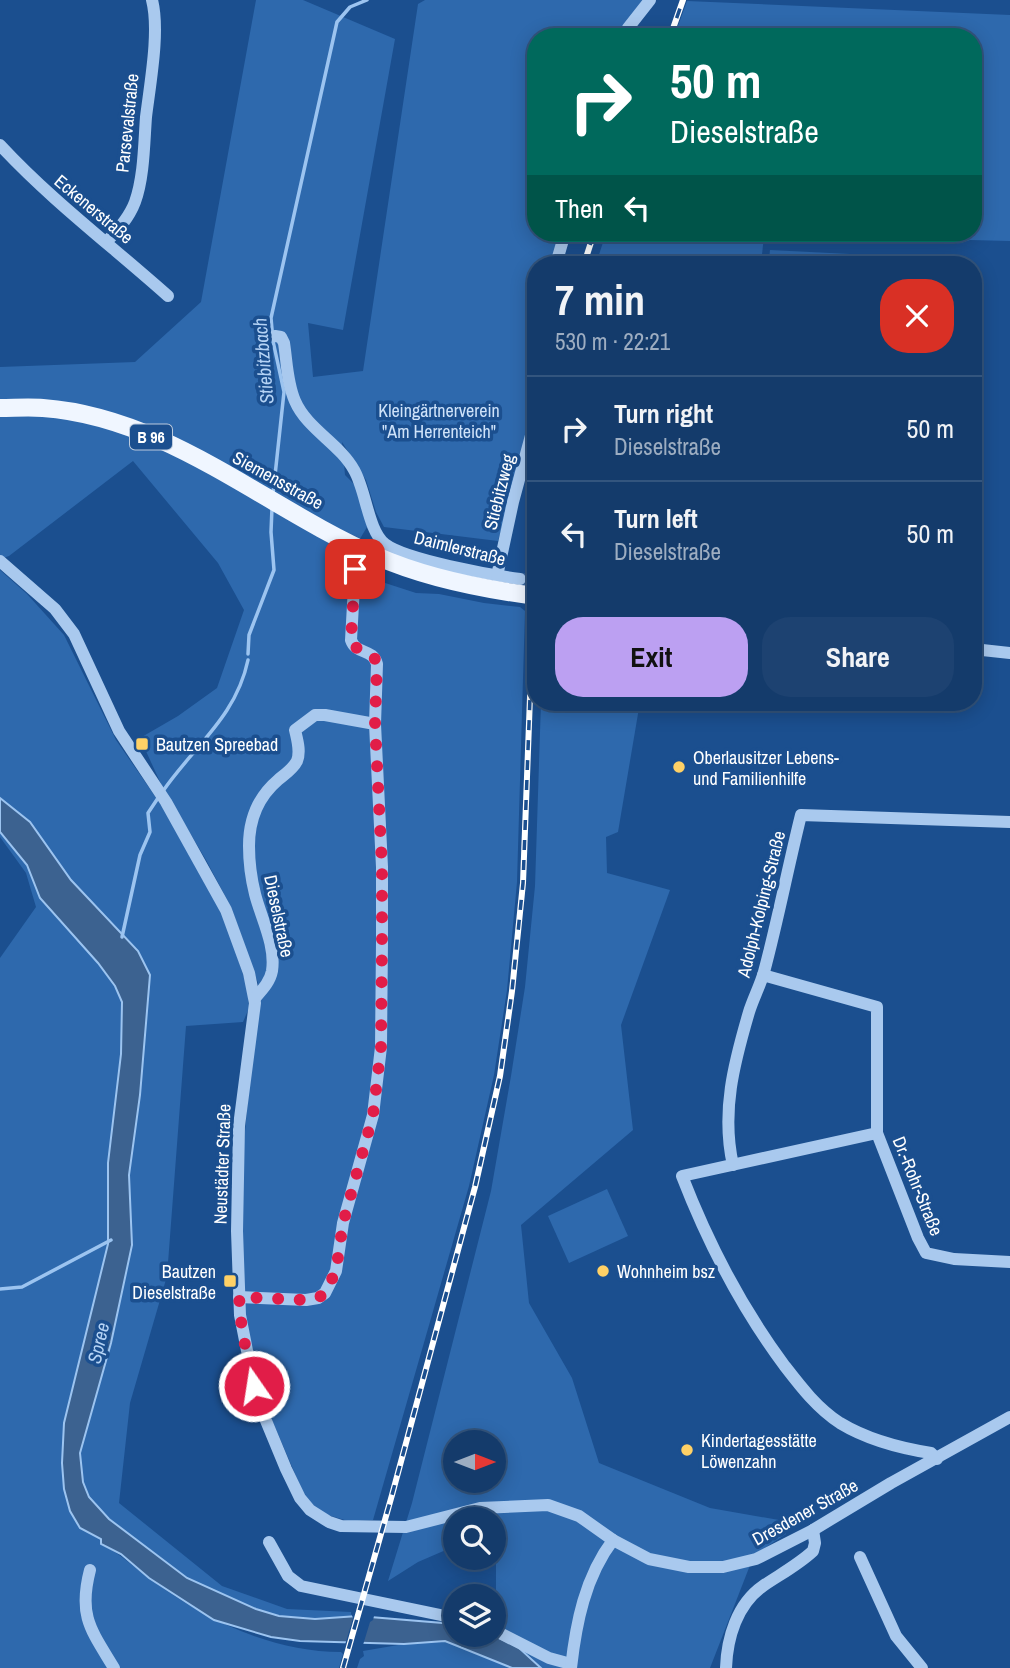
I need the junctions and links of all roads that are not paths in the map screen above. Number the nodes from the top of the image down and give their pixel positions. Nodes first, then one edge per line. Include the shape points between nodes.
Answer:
1 (152, 0) edge
2 (650, 0) edge
3 (629, 28) edge
4 (0, 145) edge
5 (107, 241) junction
6 (168, 296) dead end
7 (275, 336) dead end
8 (0, 408) edge
9 (527, 450) edge
10 (0, 561) edge
11 (355, 569) dead end
12 (497, 576) junction
13 (520, 579) tunnel mouth
14 (527, 595) tunnel mouth
15 (982, 650) edge
16 (1010, 653) edge
17 (375, 724) junction
18 (1010, 822) edge
19 (763, 975) junction
20 (255, 998) junction
21 (877, 1133) junction
22 (733, 1165) junction
23 (1010, 1262) edge
24 (239, 1297) junction
25 (1010, 1417) edge
26 (937, 1459) junction
27 (813, 1530) junction
28 (613, 1540) junction
29 (268, 1542) dead end
30 (860, 1557) dead end
31 (90, 1570) dead end
32 (443, 1616) edge
33 (506, 1636) edge
34 (571, 1666) edge
35 (114, 1668) edge
36 (726, 1668) edge
37 (922, 1668) edge

1 - 5 street, Parsevalstraße via 152,55 136,200
2 - 3 street
4 - 5 street, Eckenerstraße via 45,192
5 - 6 street, Eckenerstraße
7 - 12 street, Daimlerstraße via 284,343 294,400 352,467 383,542 423,558
8 - 14 main road, Siemensstraße / B 96 via 43,408 133,429 191,455 377,557 482,588
9 - 12 street, Stiebitzweg
10 - 20 street, Neustädter Straße via 46,600 80,645 119,731 165,800 226,910
11 - 17 street via 351,640 358,650 375,657
12 - 13 street, Daimlerstraße
15 - 16 street
17 - 20 street, Dieselstraße via 325,715 309,718 295,730 298,759 255,810 250,863 272,962 270,980
17 - 24 street via 382,867 381,1047 368,1135 343,1223 336,1271 318,1298
18 - 19 street, Adolph-Kolping-Straße via 801,815
19 - 21 street, Dr.-Rohr-Straße via 877,1007
19 - 22 street, Adolph-Kolping-Straße via 728,1101
20 - 24 street, Neustädter Straße via 239,1126
21 - 22 street
21 - 23 street, Dr.-Rohr-Straße via 926,1253
22 - 26 street via 682,1176 714,1250 769,1345 807,1396 837,1421 863,1436 932,1453
24 - 28 street, Neustädter Straße via 242,1331 262,1411 300,1498 320,1518 341,1526 407,1527 480,1508 548,1505 579,1516
25 - 26 street, Dresdener Straße
26 - 27 street, Dresdener Straße
27 - 28 street, Dresdener Straße via 756,1559 714,1567 661,1562
27 - 36 street via 813,1551 760,1588 739,1611 727,1647
28 - 34 street via 588,1585
29 - 32 street via 288,1576 301,1586
30 - 37 street via 896,1636
31 - 35 street via 84,1607
33 - 34 street

